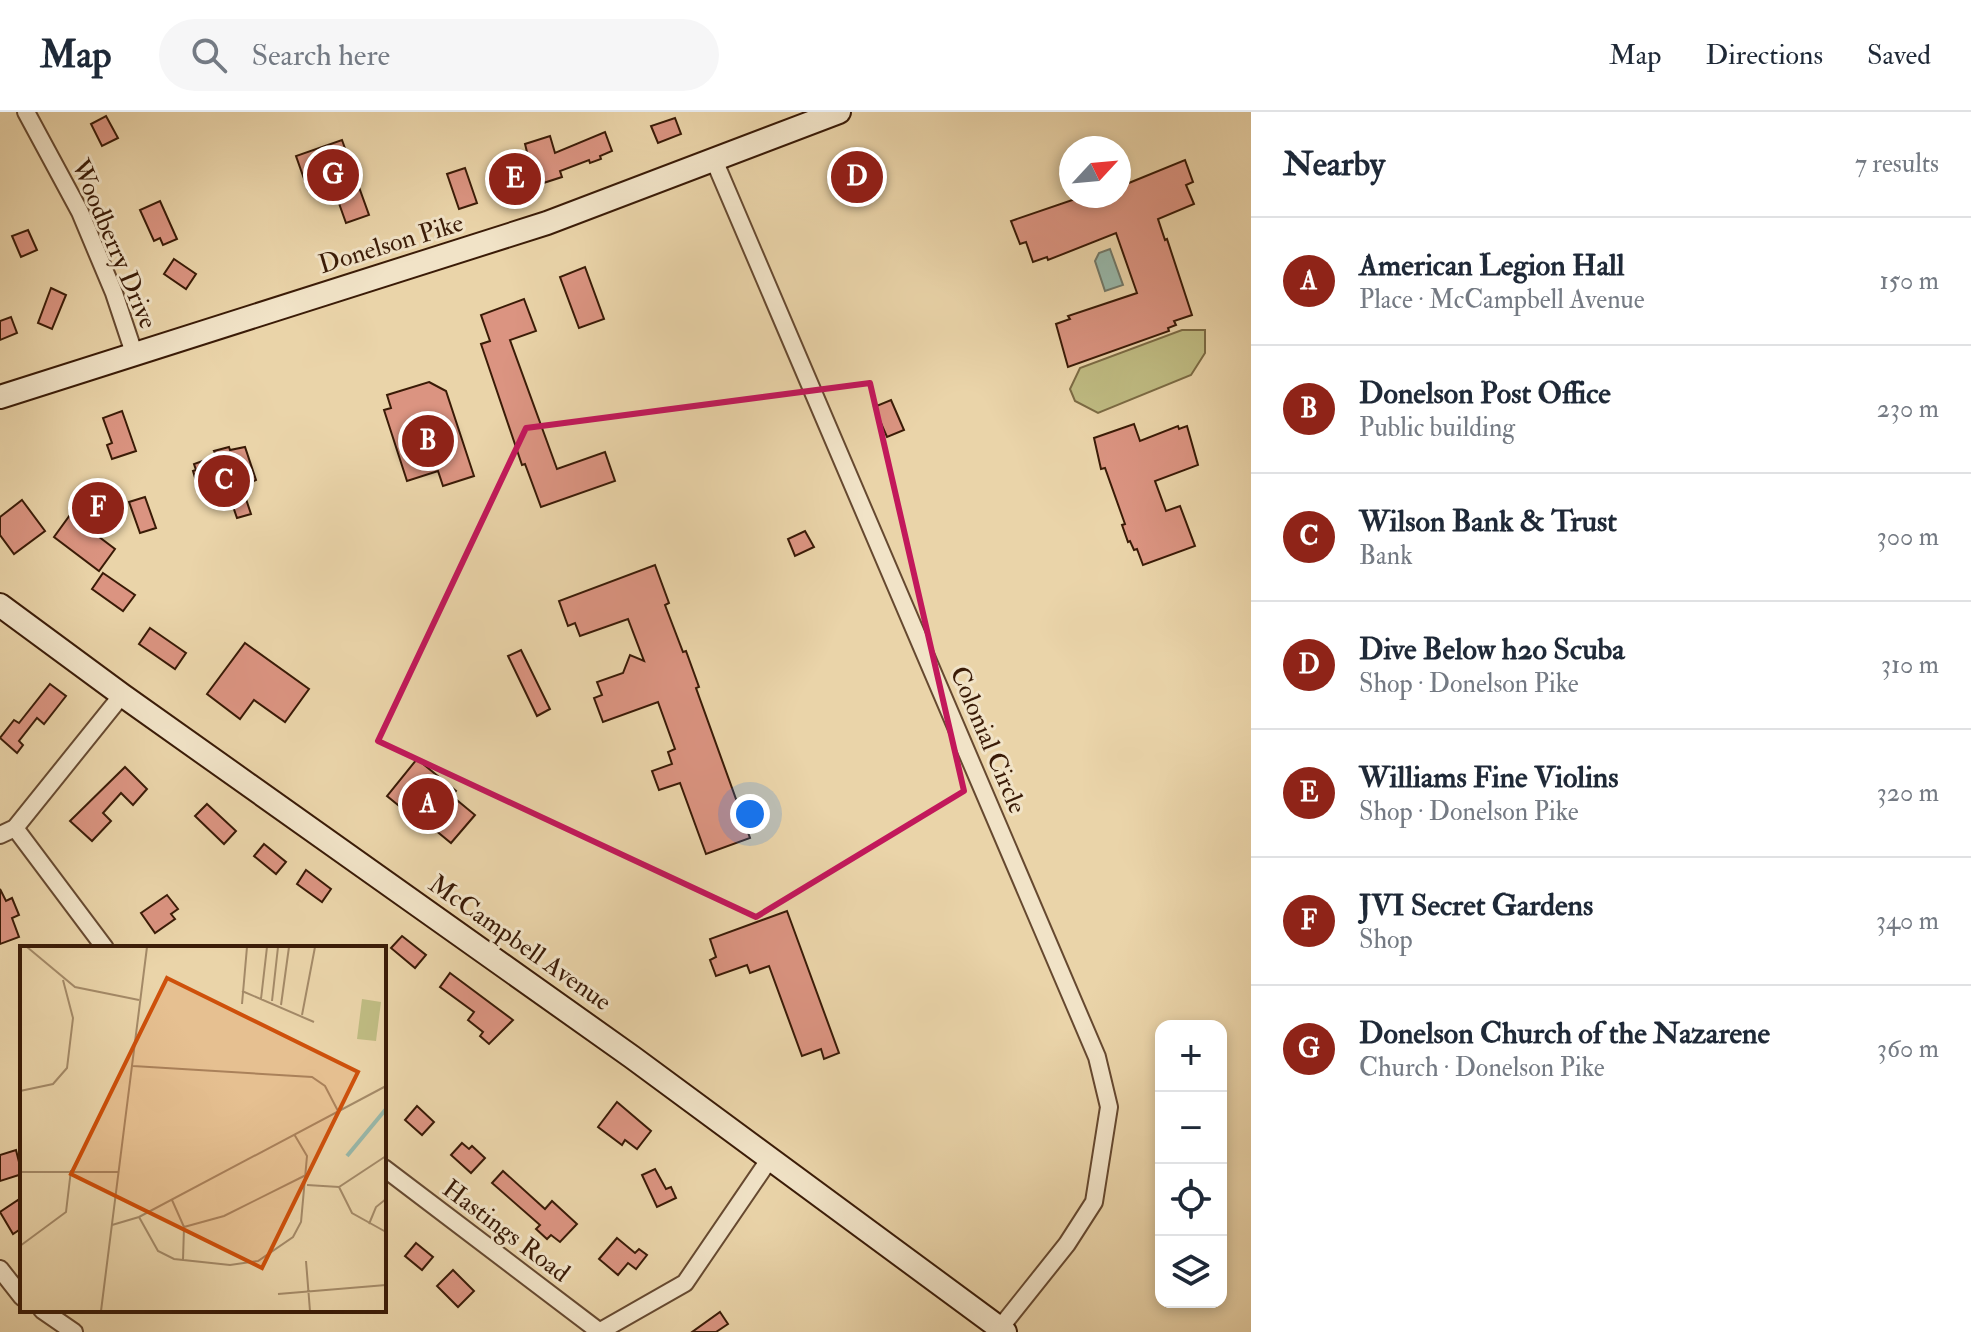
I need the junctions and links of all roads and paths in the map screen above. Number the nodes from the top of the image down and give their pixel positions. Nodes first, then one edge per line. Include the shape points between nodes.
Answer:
1 (26, 112) edge
2 (839, 112) edge
3 (714, 160) junction
4 (134, 353) junction
5 (0, 397) edge
6 (0, 605) edge
7 (122, 695) junction
8 (8, 831) edge
9 (103, 946) edge
10 (771, 1157) junction
11 (386, 1170) edge
12 (0, 1269) edge
13 (20, 1294) edge
14 (45, 1312) edge
15 (1002, 1330) edge
16 (74, 1332) edge
17 (600, 1332) edge

1 - 4 street, Woodberry Drive via 80,212
2 - 3 street, Donelson Pike
3 - 4 street, Donelson Pike via 514,234
3 - 15 street, Colonial Circle via 1097,1057 1109,1107 1094,1202
4 - 5 street, Donelson Pike
6 - 7 street, McCampbell Avenue
7 - 8 street
7 - 10 street, McCampbell Avenue
8 - 9 street
10 - 15 street, McCampbell Avenue
10 - 17 street via 685,1283
11 - 17 street, Hastings Road
12 - 13 street
14 - 16 street

